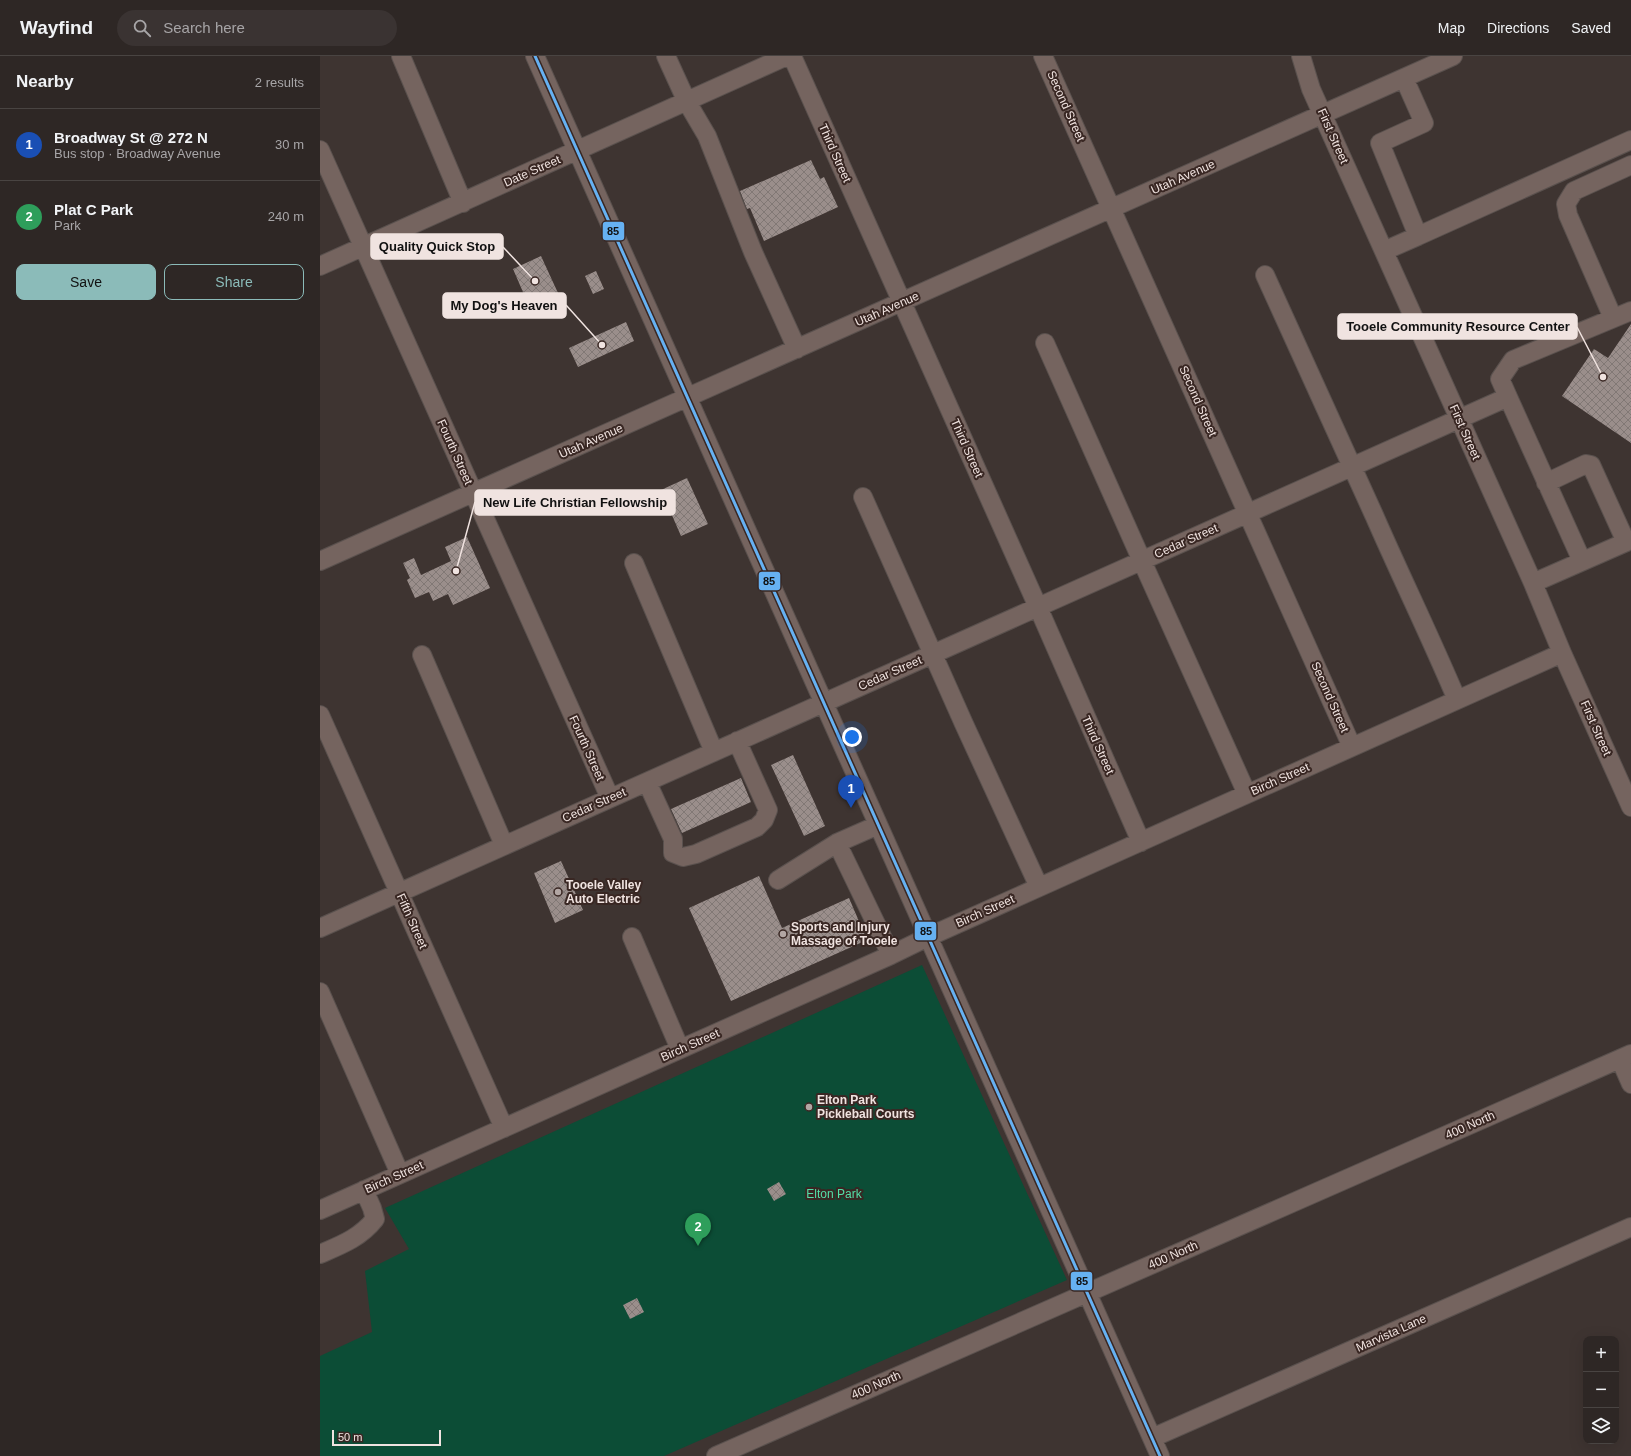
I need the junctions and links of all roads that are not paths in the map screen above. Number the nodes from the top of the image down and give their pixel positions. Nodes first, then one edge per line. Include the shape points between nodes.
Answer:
1 (401, 56) edge
2 (535, 56) edge
3 (666, 56) edge
4 (787, 56) edge
5 (792, 56) edge
6 (1043, 56) edge
7 (1301, 56) edge
8 (1453, 56) edge
9 (1404, 78) junction
10 (687, 102) junction
11 (1323, 115) junction
12 (1631, 140) edge
13 (320, 150) edge
14 (577, 151) junction
15 (1631, 165) edge
16 (463, 203) junction
17 (1112, 209) junction
18 (1418, 236) junction
19 (363, 247) junction
20 (1384, 251) junction
21 (320, 266) edge
22 (1265, 275) dead end
23 (902, 302) junction
24 (1631, 312) edge
25 (1614, 318) junction
26 (1045, 343) dead end
27 (797, 349) junction
28 (1508, 397) junction
29 (688, 398) junction
30 (1459, 419) junction
31 (1353, 467) junction
32 (1546, 482) junction
33 (473, 493) junction
34 (863, 497) dead end
35 (1248, 513) junction
36 (1629, 541) edge
37 (320, 561) edge
38 (1142, 561) junction
39 (1582, 561) junction
40 (634, 563) dead end
41 (1533, 583) junction
42 (1038, 607) junction
43 (1562, 653) junction
44 (933, 654) junction
45 (422, 655) dead end
46 (1457, 700) junction
47 (824, 703) junction
48 (320, 715) edge
49 (738, 742) junction
50 (1352, 747) junction
51 (714, 752) junction
52 (647, 782) junction
53 (1247, 794) junction
54 (610, 798) junction
55 (1631, 807) edge
56 (878, 825) junction
57 (1141, 842) junction
58 (837, 843) junction
59 (504, 845) junction
60 (778, 880) dead end
61 (1039, 887) junction
62 (399, 892) junction
63 (320, 928) edge
64 (928, 936) junction
65 (632, 937) dead end
66 (892, 955) junction
67 (320, 992) edge
68 (680, 1049) junction
69 (1625, 1057) edge
70 (1631, 1084) edge
71 (504, 1128) junction
72 (400, 1174) junction
73 (364, 1190) junction
74 (320, 1210) edge
75 (1631, 1227) edge
76 (320, 1254) edge
77 (1087, 1292) junction
78 (1152, 1438) junction
79 (716, 1456) edge
80 (1160, 1456) edge

1 - 16 street
2 - 14 street
3 - 10 street
4 - 10 street, Date Street
5 - 23 street, Third Street
6 - 17 street, Second Street
7 - 11 street, First Street
8 - 9 street, Utah Avenue
9 - 11 street, Utah Avenue
9 - 18 street via 1424,123 1380,143
10 - 14 street, Date Street
10 - 27 street via 707,136 752,252
11 - 17 street, Utah Avenue
11 - 20 street, First Street
12 - 18 street
13 - 19 street, Fourth Street
14 - 16 street, Date Street
14 - 29 street
15 - 25 street via 1574,191 1566,204 1568,215
16 - 19 street, Date Street
17 - 23 street, Utah Avenue
17 - 35 street, Second Street
18 - 20 street
19 - 21 street, Date Street
19 - 33 street, Fourth Street
20 - 30 street, First Street
22 - 31 street
23 - 27 street, Utah Avenue
23 - 42 street, Third Street
24 - 25 street
25 - 28 street via 1513,360 1500,379
26 - 38 street
27 - 29 street, Utah Avenue
28 - 30 street, Cedar Street
28 - 32 street
29 - 33 street, Utah Avenue
29 - 47 street
30 - 31 street, Cedar Street
30 - 41 street, First Street
31 - 35 street, Cedar Street
31 - 46 street
32 - 36 street via 1586,464 1591,465
32 - 39 street
33 - 37 street, Utah Avenue
33 - 54 street, Fourth Street
34 - 44 street
35 - 38 street, Cedar Street
35 - 50 street, Second Street
36 - 39 street
38 - 42 street, Cedar Street
38 - 53 street
39 - 41 street
40 - 51 street
41 - 43 street, First Street
42 - 44 street, Cedar Street
42 - 57 street, Third Street
43 - 46 street, Birch Street
43 - 55 street, First Street
44 - 47 street, Cedar Street
44 - 61 street
45 - 59 street
46 - 50 street, Birch Street
47 - 49 street, Cedar Street
47 - 56 street
48 - 62 street, Fifth Street
49 - 51 street, Cedar Street
49 - 52 street via 768,810 764,820 757,827 696,854 682,857 673,853 673,839
50 - 53 street, Birch Street
51 - 52 street, Cedar Street
52 - 54 street, Cedar Street
53 - 57 street, Birch Street
54 - 59 street, Cedar Street
56 - 58 street
56 - 64 street
57 - 61 street, Birch Street
58 - 60 street
58 - 66 street
59 - 62 street, Cedar Street
61 - 64 street, Birch Street
62 - 63 street, Cedar Street
62 - 71 street, Fifth Street
64 - 66 street, Birch Street
64 - 77 street
65 - 68 street
66 - 68 street, Birch Street
67 - 72 street
68 - 71 street, Birch Street
69 - 70 street
69 - 77 street, 400 North
71 - 72 street, Birch Street
72 - 73 street, Birch Street
73 - 74 street, Birch Street
73 - 76 street via 375,1219 366,1231
75 - 78 street, Marvista Lane
77 - 78 street
77 - 79 street, 400 North
78 - 80 street

